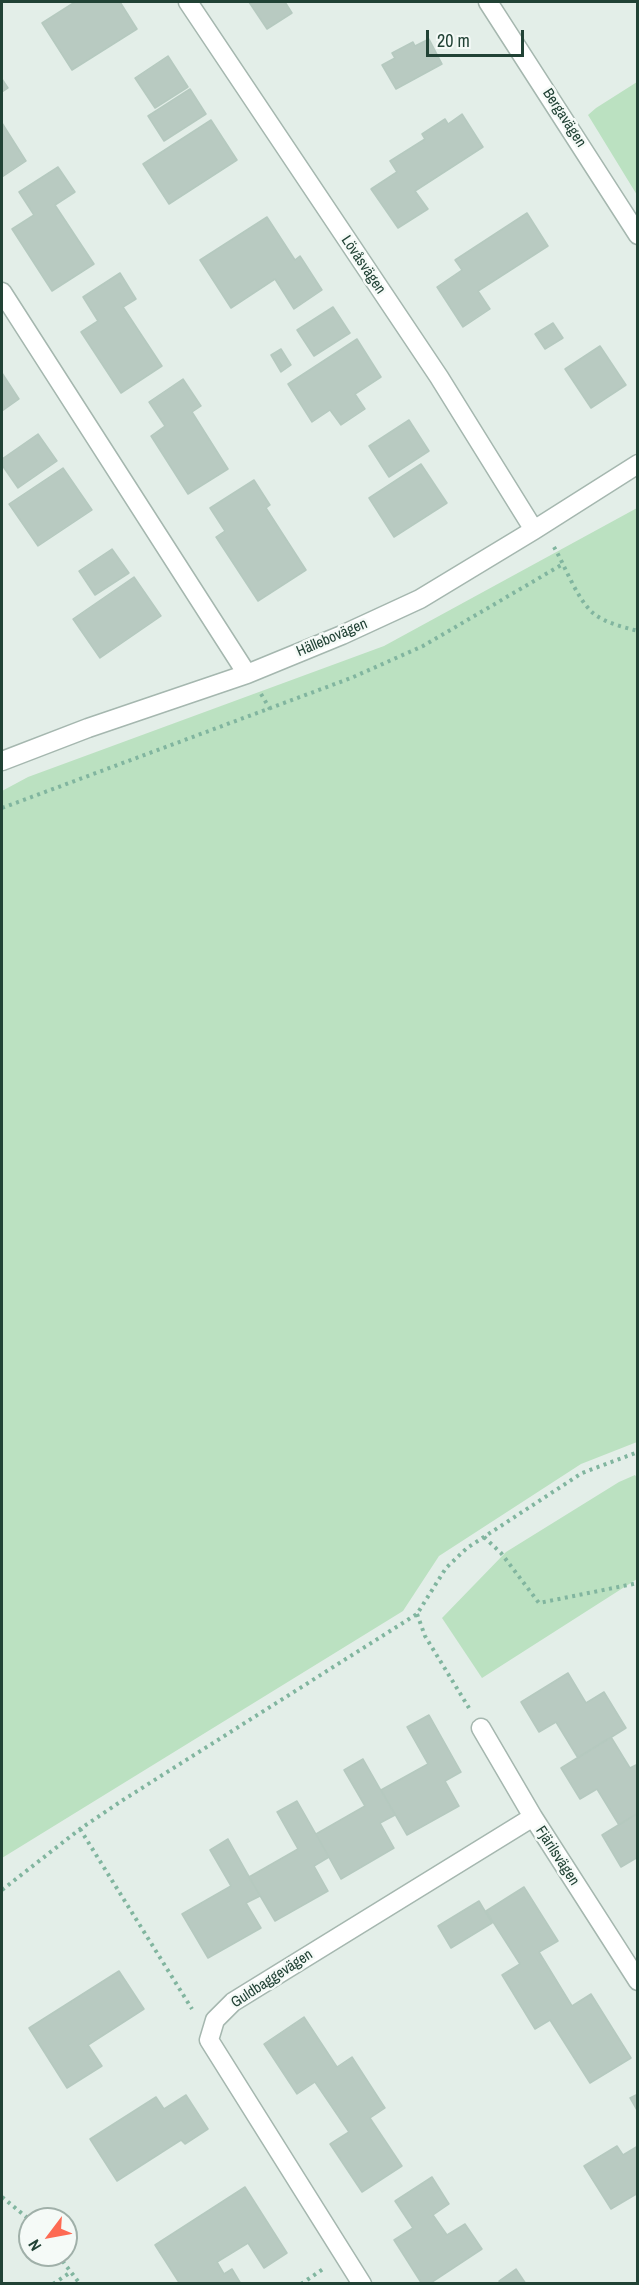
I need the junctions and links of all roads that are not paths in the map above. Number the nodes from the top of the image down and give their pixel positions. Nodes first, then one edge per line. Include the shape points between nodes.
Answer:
1 (188, 2) edge
2 (488, 2) edge
3 (638, 235) edge
4 (2, 292) edge
5 (638, 464) edge
6 (534, 530) junction
7 (247, 674) junction
8 (2, 761) edge
9 (481, 1728) road end
10 (532, 1817) junction
11 (638, 1981) edge
12 (362, 2283) edge

1 - 6 street, Lövåsvägen via 438,377
2 - 3 street, Bergavägen
4 - 7 street
5 - 6 street, Hällebovägen
6 - 7 street, Hällebovägen via 420,598
7 - 8 street, Hällebovägen
9 - 10 street, Fjärilsvägen
10 - 11 street, Fjärilsvägen
10 - 12 street, Guldbaggevägen via 233,2002 214,2020 209,2040

